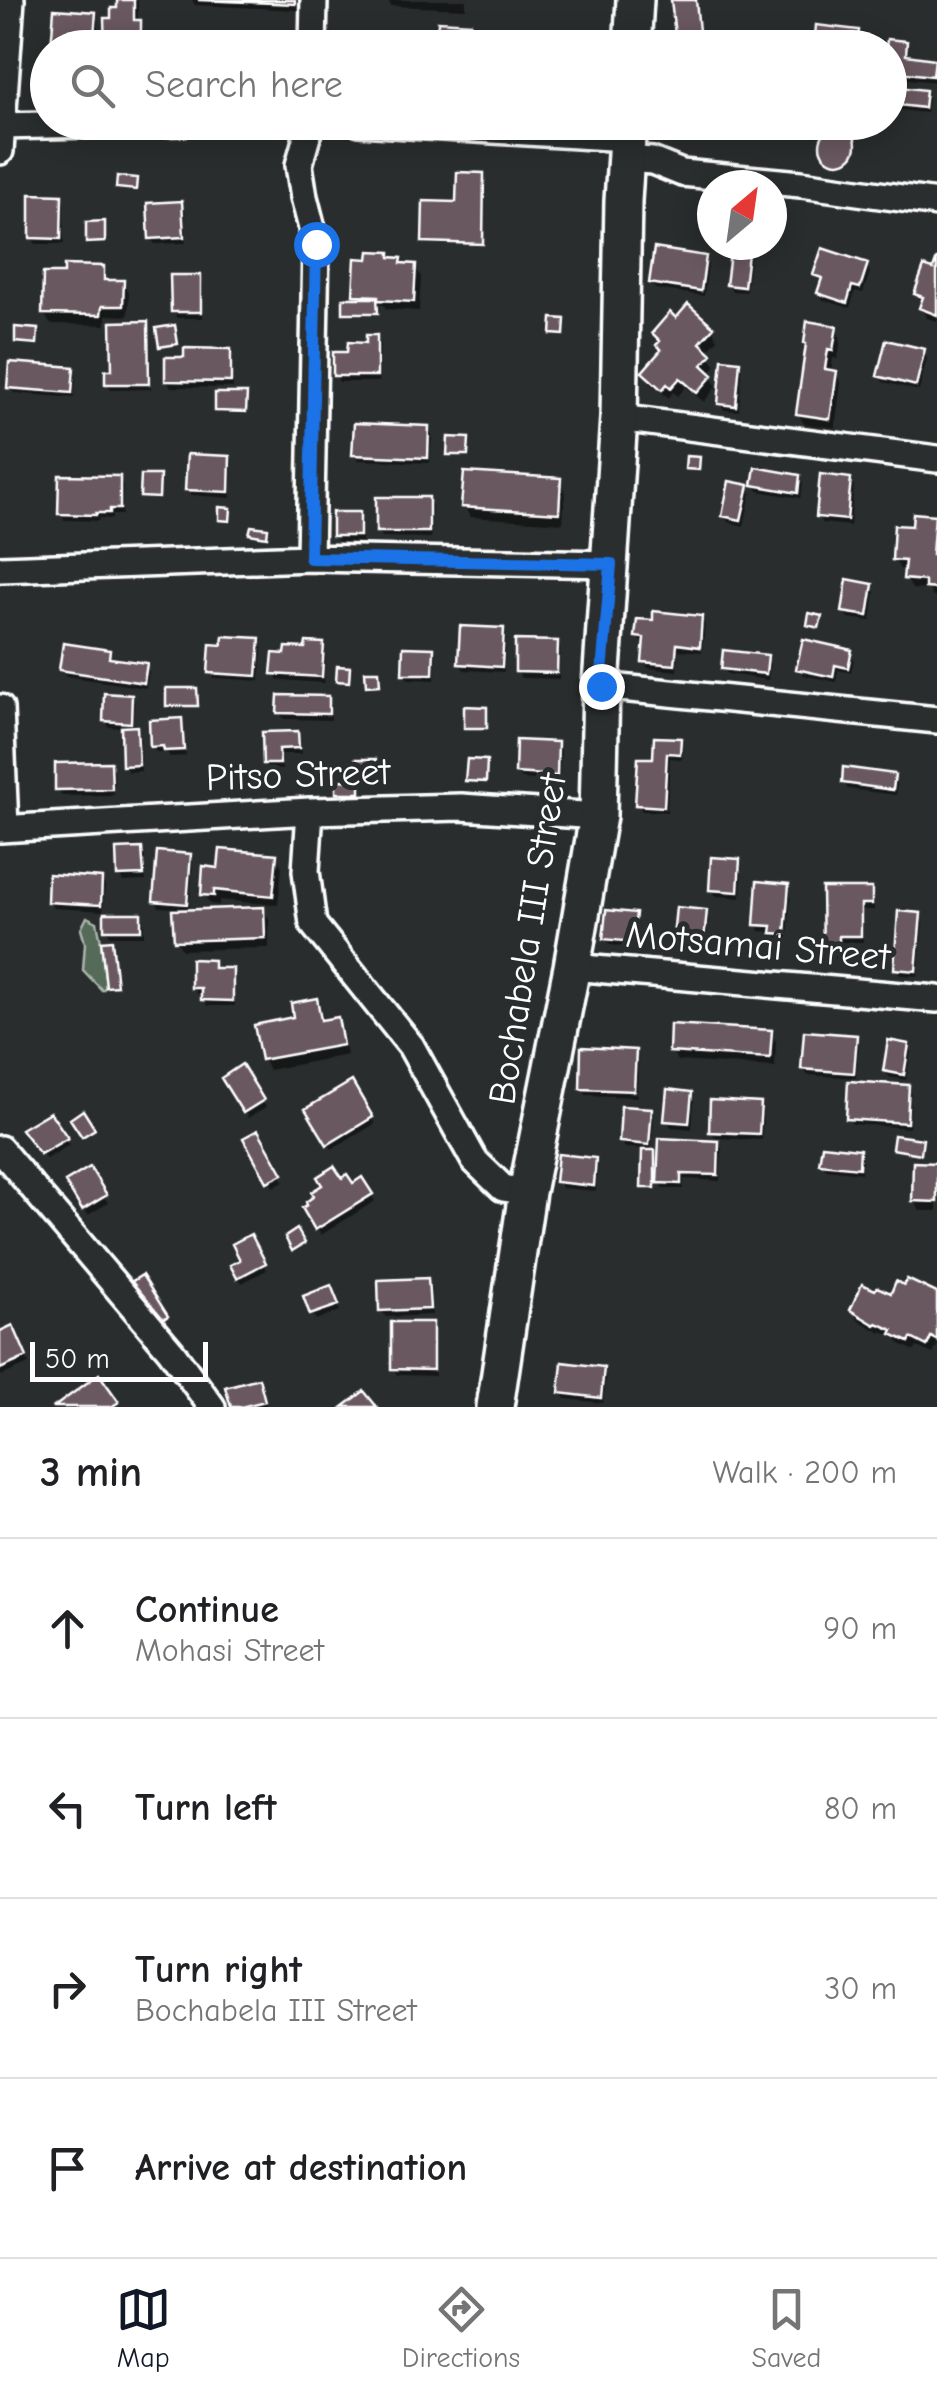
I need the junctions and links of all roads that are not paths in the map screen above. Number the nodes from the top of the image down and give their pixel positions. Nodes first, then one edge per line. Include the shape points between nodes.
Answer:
1 (11, 0) edge
2 (314, 0) edge
3 (635, 0) edge
4 (313, 30) edge
5 (633, 30) edge
6 (30, 132) edge
7 (1, 134) edge
8 (306, 140) edge
9 (627, 140) edge
10 (937, 203) edge
11 (619, 418) junction
12 (937, 459) edge
13 (310, 558) junction
14 (611, 564) junction
15 (0, 570) edge
16 (601, 686) junction
17 (0, 708) edge
18 (937, 720) edge
19 (310, 810) junction
20 (598, 816) junction
21 (3, 828) edge
22 (572, 967) junction
23 (937, 999) edge
24 (1, 1151) edge
25 (527, 1192) junction
26 (212, 1407) edge
27 (494, 1407) edge

1 - 7 street
2 - 4 street
3 - 5 street
6 - 7 street
8 - 13 street via 299,165 316,244
9 - 10 street via 652,161 682,173
9 - 11 street, Bochabela III Street
11 - 12 street
11 - 14 street, Bochabela III Street
13 - 14 street
13 - 15 street
14 - 16 street, Bochabela III Street
16 - 18 street
16 - 20 street, Bochabela III Street
17 - 21 street
19 - 20 street, Pitso Street via 461,807
19 - 21 street, Pitso Street
19 - 25 street via 306,872 313,924 411,1046 474,1160 503,1188
20 - 22 street, Bochabela III Street
22 - 23 street, Motsamai Street
22 - 25 street, Bochabela III Street
24 - 26 street
25 - 27 street, Bochabela III Street

